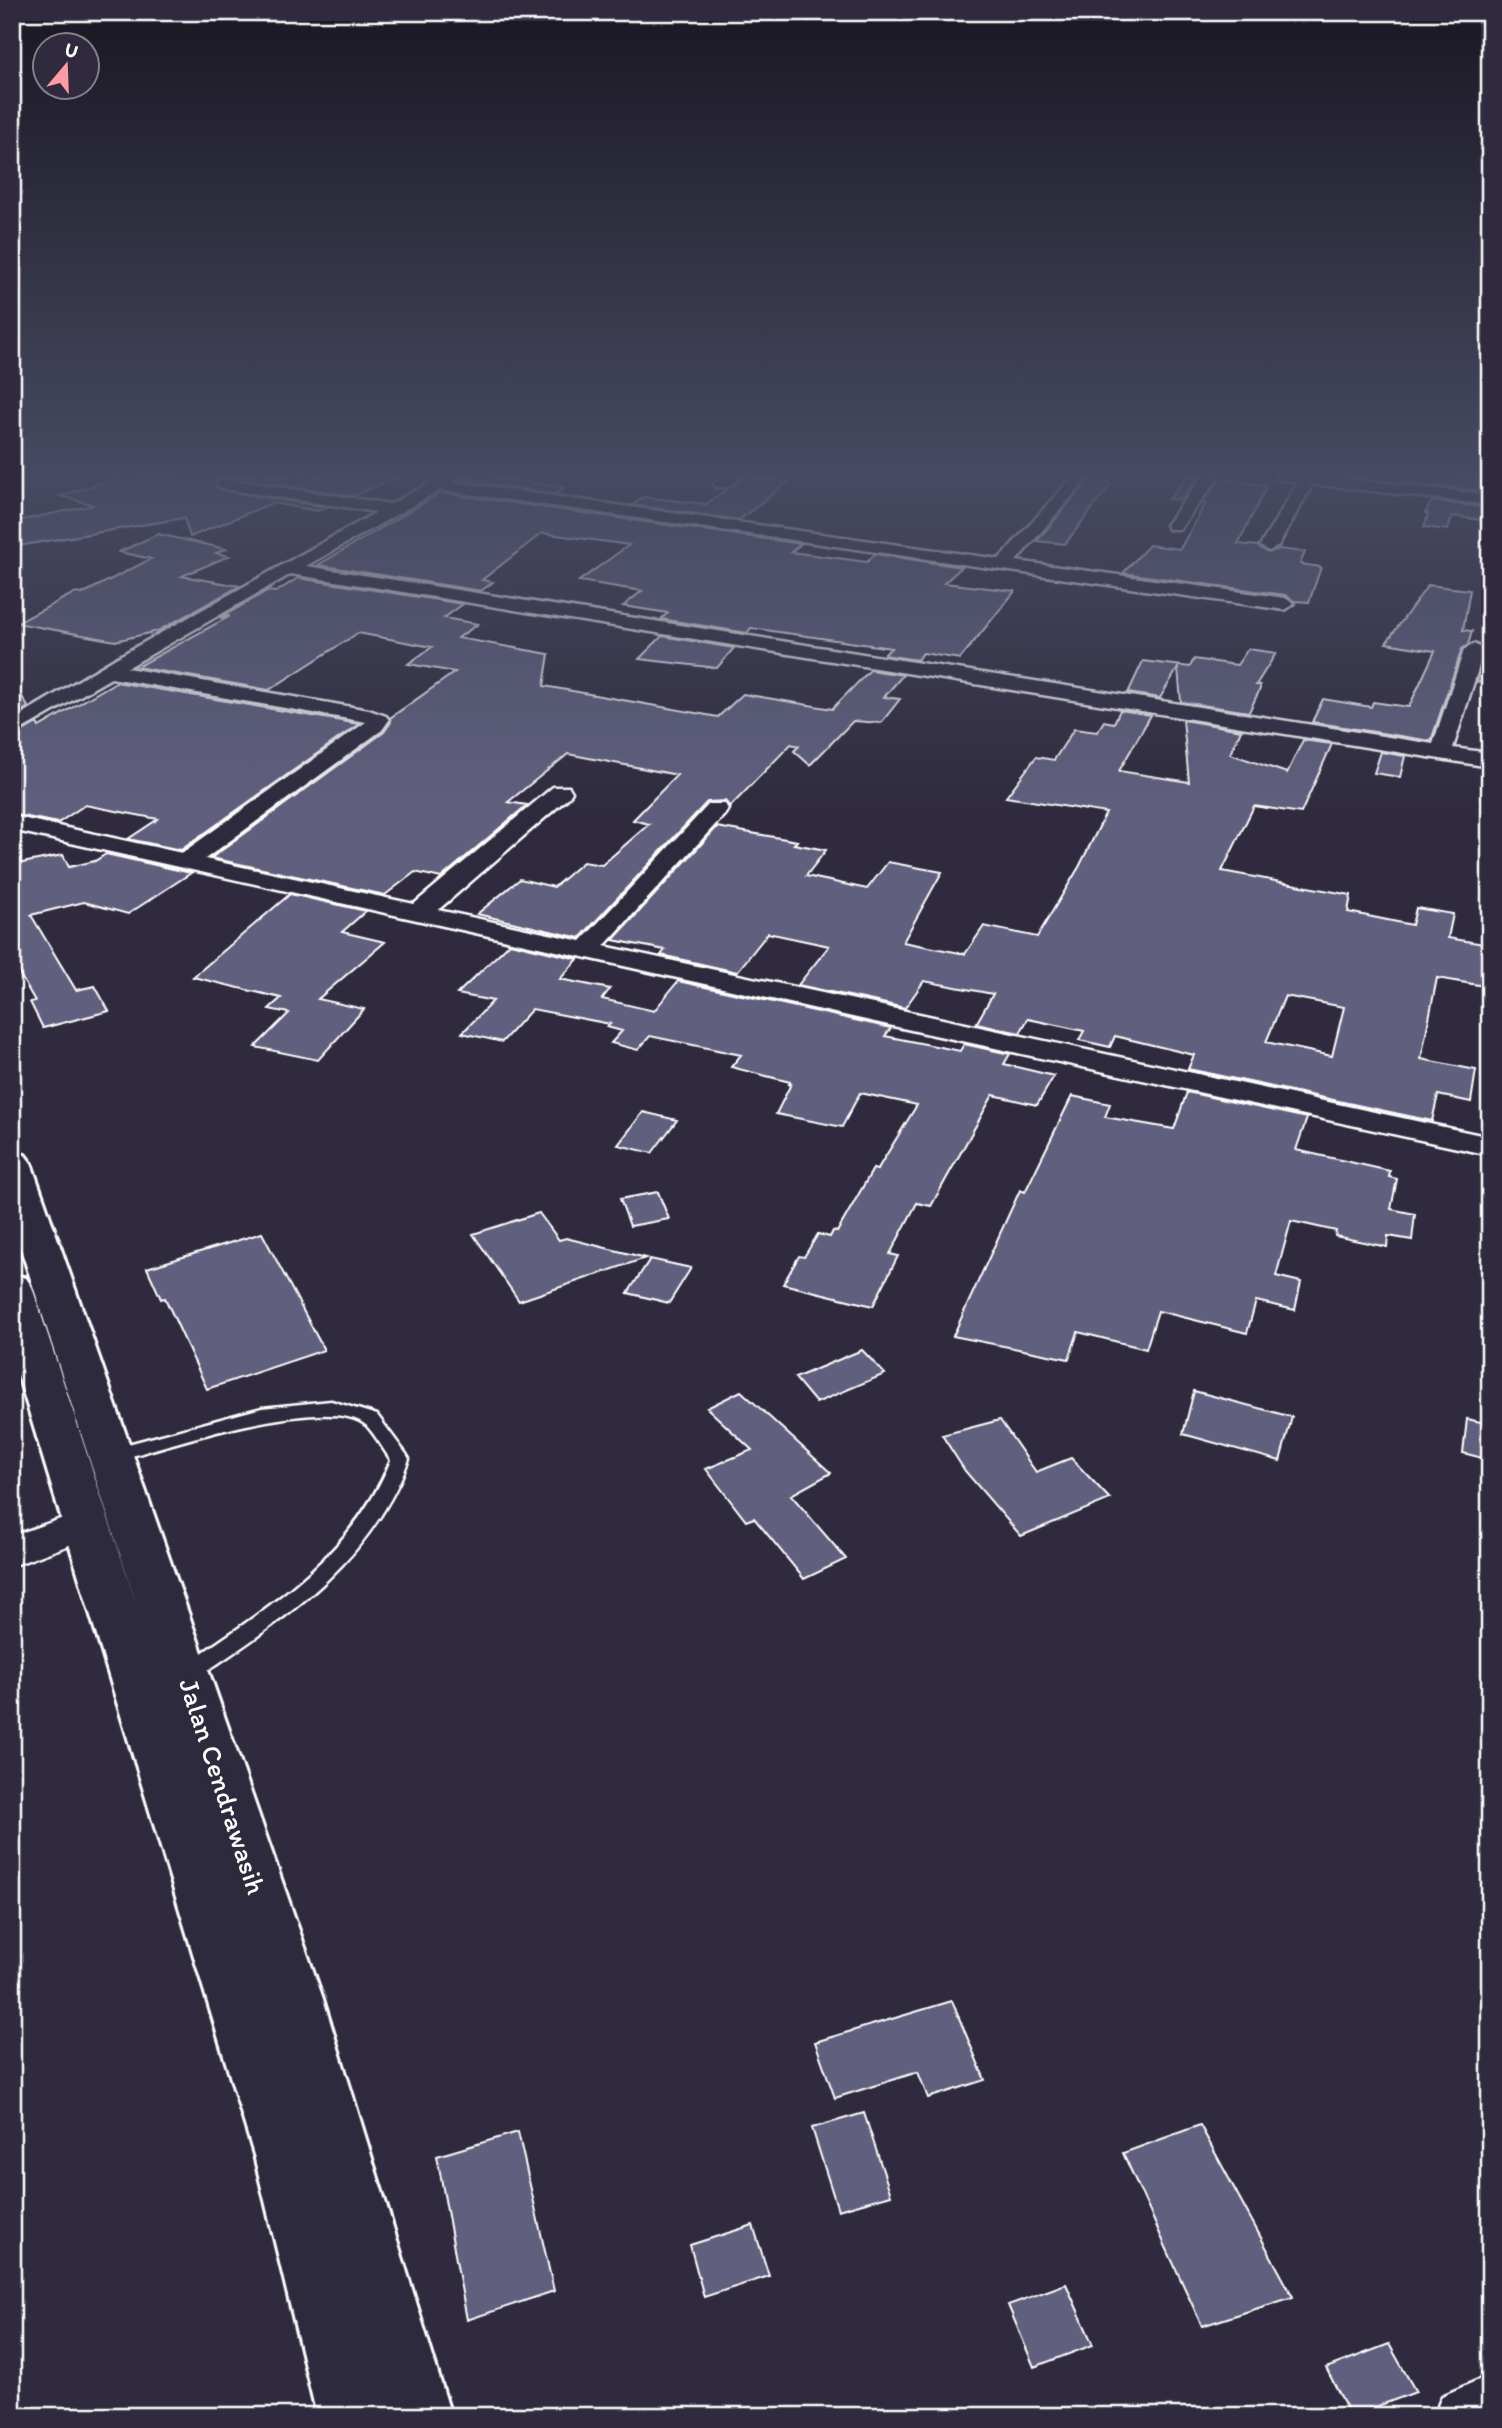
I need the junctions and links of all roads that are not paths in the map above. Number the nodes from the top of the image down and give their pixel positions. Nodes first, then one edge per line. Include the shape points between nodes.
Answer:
1 (255, 589) edge
2 (419, 589) edge
3 (1179, 589) edge
4 (1285, 604) dead end
5 (1474, 650) dead end
6 (108, 671) junction
7 (12, 729) edge
8 (1441, 752) junction
9 (1490, 760) edge
10 (561, 792) dead end
11 (717, 809) dead end
12 (12, 823) edge
13 (188, 860) junction
14 (420, 912) junction
15 (587, 950) junction
16 (1490, 1146) edge
17 (15, 1179) edge
18 (12, 1287) edge
19 (112, 1455) junction
20 (89, 1523) junction
21 (12, 1551) edge
22 (186, 1675) junction
23 (1490, 2403) edge
24 (352, 2416) edge
25 (416, 2416) edge
26 (1462, 2416) edge

1 - 6 street
2 - 8 street
3 - 4 street
5 - 8 street
6 - 7 street
6 - 13 street via 379,720
8 - 9 street
10 - 14 street
11 - 15 street
12 - 13 street
13 - 14 street
14 - 15 street
15 - 16 street
17 - 19 main road, Jalan Cendrawasih
18 - 20 main road, Jalan Cendrawasih
19 - 22 main road, Jalan Cendrawasih
19 - 22 lane via 262,1414 331,1407 371,1419 400,1459 382,1503 338,1559 252,1630
20 - 21 street
20 - 24 main road, Jalan Cendrawasih via 286,2155
22 - 25 main road, Jalan Cendrawasih via 335,2132
23 - 26 street

